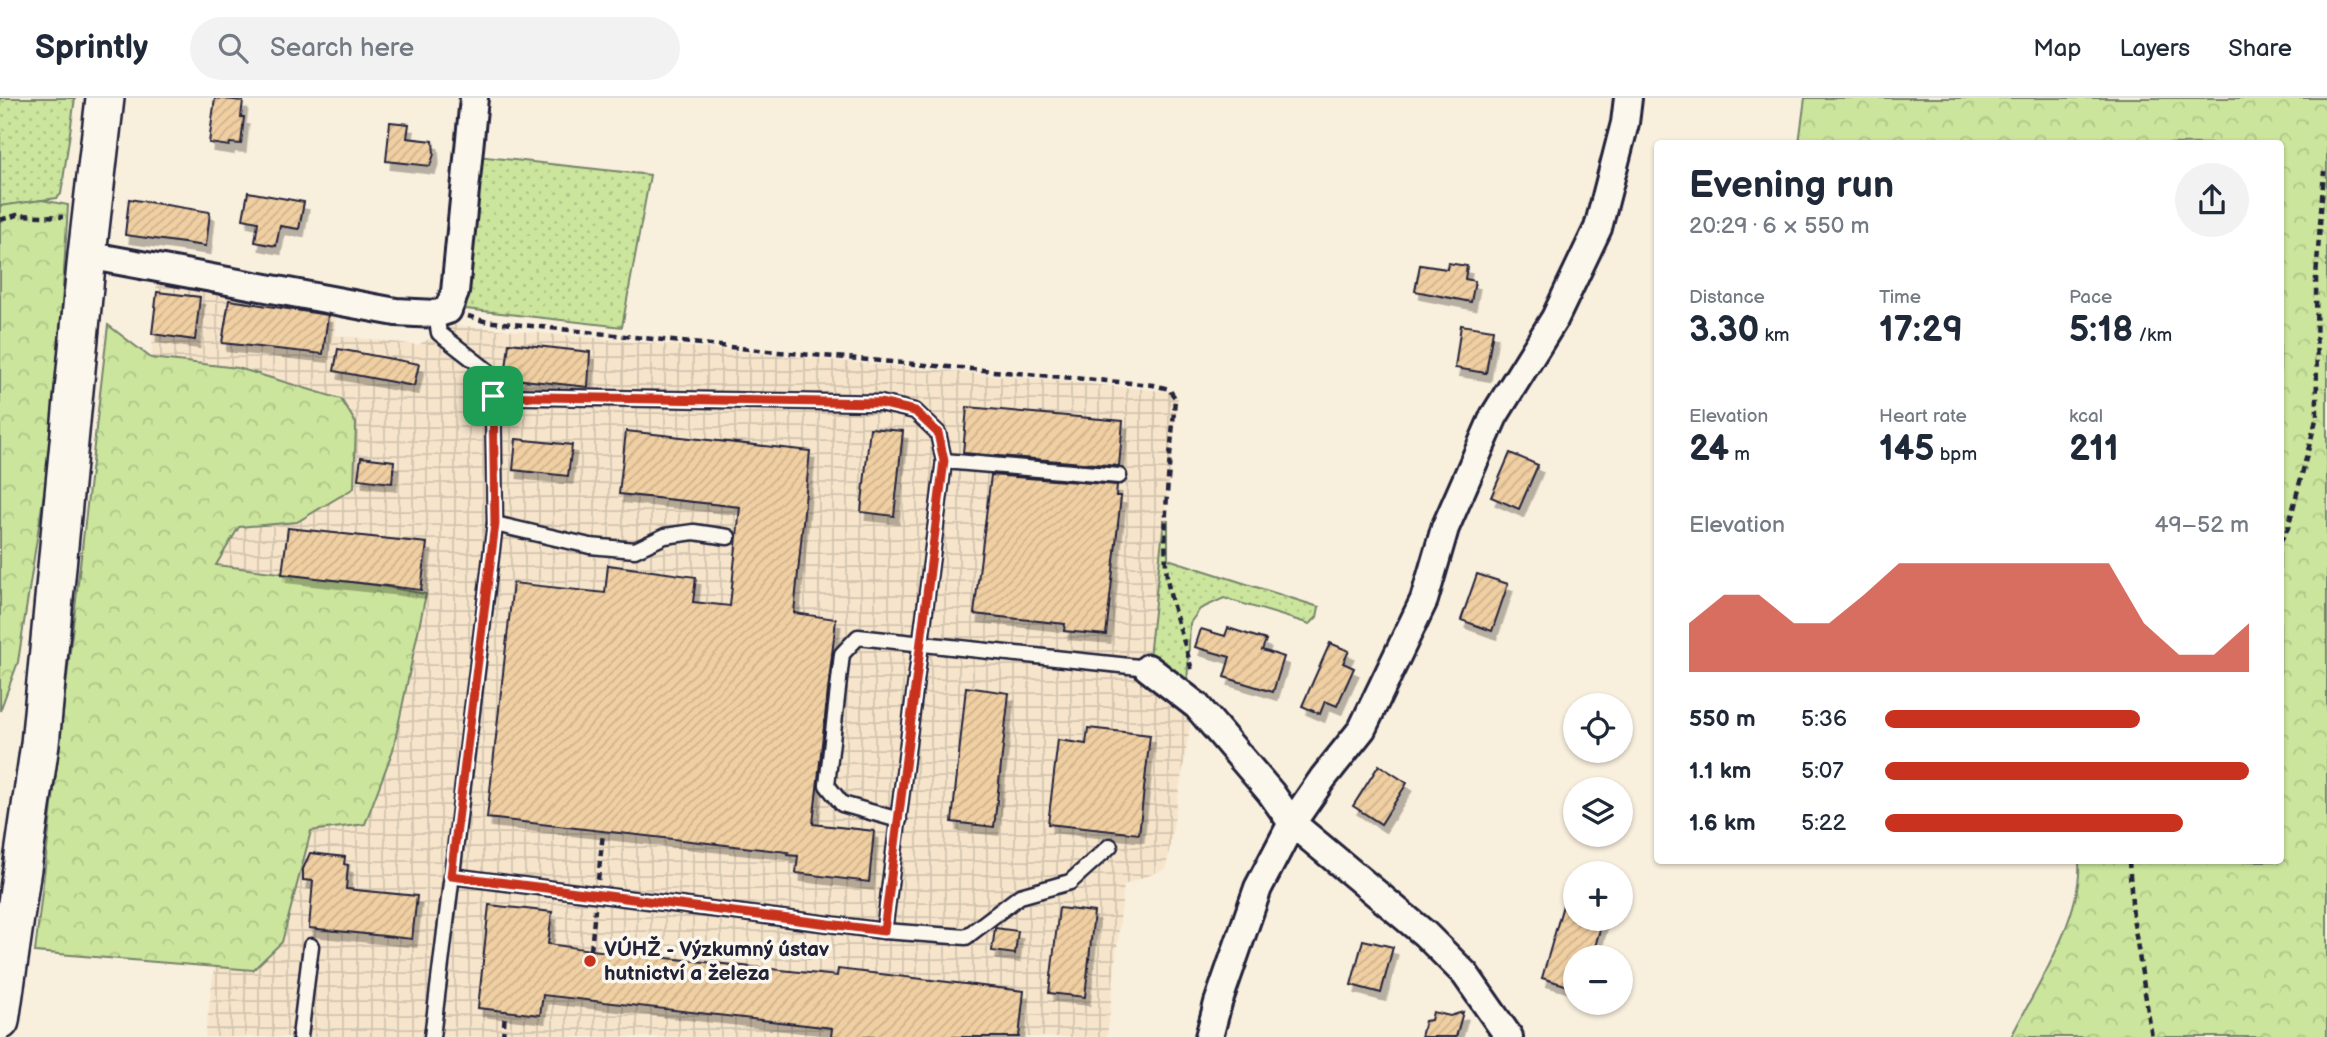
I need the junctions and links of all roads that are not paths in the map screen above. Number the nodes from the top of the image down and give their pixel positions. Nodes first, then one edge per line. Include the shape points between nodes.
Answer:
1 (105, 98) edge
2 (474, 98) edge
3 (1628, 98) edge
4 (87, 255) junction
5 (436, 314) junction
6 (493, 396) junction
7 (944, 461) junction
8 (1119, 476) dead end
9 (495, 524) junction
10 (728, 537) dead end
11 (921, 643) junction
12 (1148, 668) joint
13 (40, 744) junction
14 (16, 816) dead end
15 (899, 820) junction
16 (1292, 823) junction
17 (1110, 846) dead end
18 (451, 876) junction
19 (1, 911) edge
20 (884, 931) junction
21 (311, 946) dead end
22 (0, 948) edge
23 (0, 1021) edge
24 (300, 1037) edge
25 (432, 1037) edge
26 (1209, 1037) edge
27 (1509, 1037) edge

1 - 4 main road
2 - 5 street via 455,292 448,310
3 - 16 street via 1598,228 1555,318 1494,416 1445,528 1424,600 1362,729
4 - 5 street via 396,313
4 - 13 main road
5 - 6 lane via 439,333 489,372
6 - 7 lane via 880,403 915,411 938,433
6 - 9 lane
7 - 8 lane
7 - 11 lane
9 - 10 lane via 635,550 665,536 694,532
9 - 18 lane
11 - 12 lane
11 - 15 lane
11 - 15 lane via 858,636 842,654 827,785 842,804
12 - 16 street via 1197,706
13 - 14 lane
13 - 23 main road
15 - 20 lane
16 - 26 street via 1258,888
16 - 27 street via 1426,934 1465,974
17 - 20 lane via 1070,882 1020,896 966,937
18 - 20 lane
18 - 25 lane
19 - 22 lane
21 - 24 lane

